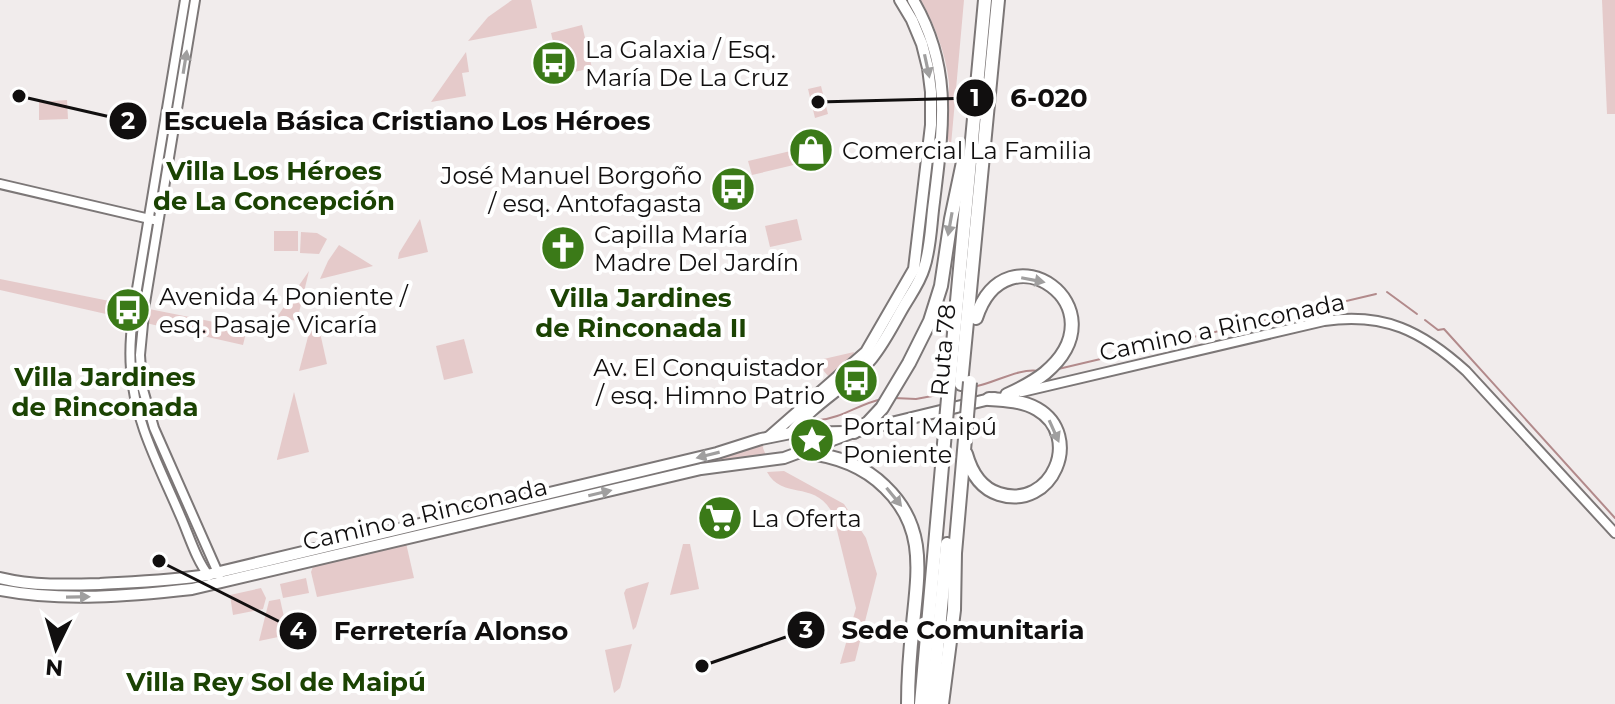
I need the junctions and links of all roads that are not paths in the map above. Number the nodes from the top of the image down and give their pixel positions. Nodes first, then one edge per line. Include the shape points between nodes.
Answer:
1 (185, 0) edge
2 (195, 0) edge
3 (900, 0) edge
4 (913, 0) edge
5 (985, 0) edge
6 (998, 0) edge
7 (977, 92) junction
8 (986, 120) junction
9 (0, 184) edge
10 (154, 220) junction
11 (976, 318) junction
12 (960, 385) junction
13 (1007, 395) junction
14 (989, 399) junction
15 (806, 416) junction
16 (957, 418) junction
17 (810, 432) junction
18 (854, 432) junction
19 (791, 433) junction
20 (769, 437) junction
21 (964, 444) junction
22 (797, 454) junction
23 (775, 460) junction
24 (1615, 533) edge
25 (215, 577) junction
26 (0, 578) edge
27 (0, 590) edge
28 (908, 704) edge
29 (921, 704) edge
30 (932, 704) edge
31 (942, 704) edge

1 - 10 street
10 -> 2 street
3 -> 20 main road via 922,44 931,92 914,269 869,348
4 - 15 main road via 936,51 943,93 925,266 872,357
5 - 7 highway, Ruta 78
6 - 8 highway, Ruta 78
7 - 12 highway, Ruta 78
7 -> 18 highway via 934,309 882,408
8 - 11 highway
8 - 12 highway, Ruta 78
9 - 10 street
10 - 25 street via 131,337 132,384 147,438
11 - 12 highway
11 -> 13 highway via 989,291 1020,277 1053,286 1069,310 1069,337 1058,359 1041,376
12 - 16 highway, bridge
12 - 16 highway, Ruta 78, bridge
13 - 14 main road, Camino a Rinconada
13 - 24 street, Camino a Rinconada via 1324,321 1384,322 1420,336 1455,361
14 - 18 main road, Camino a Rinconada
14 -> 21 highway via 1024,403 1046,416 1060,444 1054,474 1030,493 997,494 976,478
15 - 17 main road
15 - 19 main road
16 - 21 highway
16 - 29 highway, Ruta 78
16 - 30 highway, Ruta 78
17 - 18 main road, Camino a Rinconada
17 - 19 main road, Camino a Rinconada
18 - 22 main road, Camino a Rinconada
19 - 20 main road, Camino a Rinconada
19 - 22 main road
20 - 23 main road via 766,450
20 -> 25 main road, Camino a Rinconada
21 - 31 highway via 954,610
22 - 23 main road, Camino a Rinconada
22 -> 28 highway via 835,457 868,473 890,491 910,522 918,572
25 -> 23 main road, Camino a Rinconada via 701,469
25 - 26 main road, Camino a Rinconada via 84,584
27 -> 25 main road, Camino a Rinconada via 51,597 163,593

